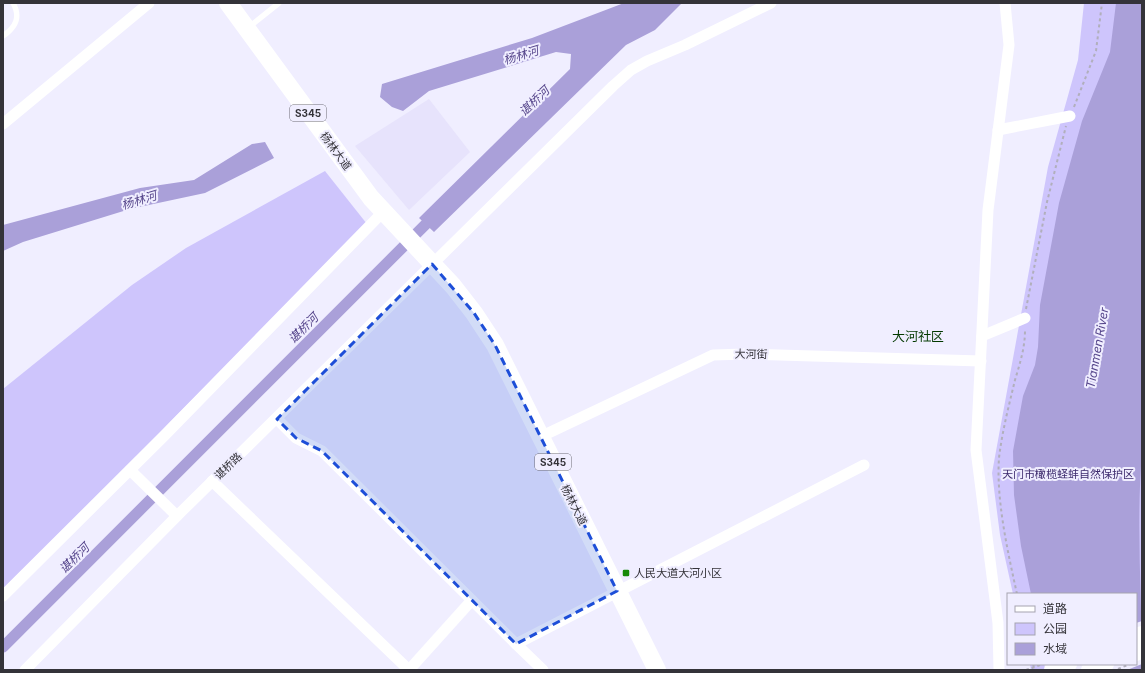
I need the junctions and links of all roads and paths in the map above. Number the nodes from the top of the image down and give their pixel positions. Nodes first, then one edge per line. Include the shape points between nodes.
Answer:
1 (13, 3) edge
2 (149, 3) edge
3 (228, 3) edge
4 (279, 3) edge
5 (771, 3) edge
6 (1005, 3) edge
7 (1102, 3) edge
8 (247, 29) junction
9 (3, 36) edge
10 (1070, 116) junction
11 (3, 124) edge
12 (998, 130) junction
13 (387, 216) junction
14 (432, 264) junction
15 (1025, 318) junction
16 (982, 336) junction
17 (981, 361) junction
18 (277, 419) junction
19 (540, 437) junction
20 (864, 465) dead end
21 (130, 470) junction
22 (212, 481) junction
23 (177, 516) junction
24 (617, 591) junction
25 (1017, 593) edge
26 (3, 596) edge
27 (472, 600) junction
28 (516, 644) junction
29 (1038, 665) edge
30 (1066, 665) edge
31 (1102, 665) edge
32 (1129, 665) edge
33 (25, 670) edge
34 (409, 670) edge
35 (543, 670) edge
36 (657, 670) edge
37 (999, 670) edge
38 (1026, 670) edge
39 (1053, 670) edge
40 (1090, 670) edge
41 (1116, 670) edge

1 - 9 lane via 18,18 14,26
2 - 11 street
3 - 8 main road, 杨林大道 / S345
4 - 8 lane
5 - 14 street, 谌桥路 via 631,70
6 - 12 street via 1009,45
7 - 10 path via 1096,51
8 - 13 main road, 杨林大道 / S345 via 356,179
10 - 12 street
10 - 15 path via 1048,195
12 - 16 street via 988,210
13 - 14 main road, S345
13 - 21 street
14 - 18 street, 谌桥路
14 - 19 main road, 杨林大道 / S345 via 474,313 495,344
15 - 16 street
15 - 25 path via 1025,342 1004,431 999,483
16 - 17 street
17 - 19 street, 大河街 via 713,355
17 - 37 street via 976,450 998,623
18 - 22 street, 谌桥路
18 - 27 street via 296,438 322,451
19 - 24 main road, 杨林大道 / S345
20 - 24 street
21 - 23 street
21 - 26 street
22 - 23 street, 谌桥路
22 - 34 street
23 - 33 street, 谌桥路
24 - 28 street
24 - 36 main road, 杨林大道 / S345
27 - 28 street
27 - 34 street
28 - 35 street
29 - 38 path
30 - 39 main road
31 - 40 main road
32 - 41 path

